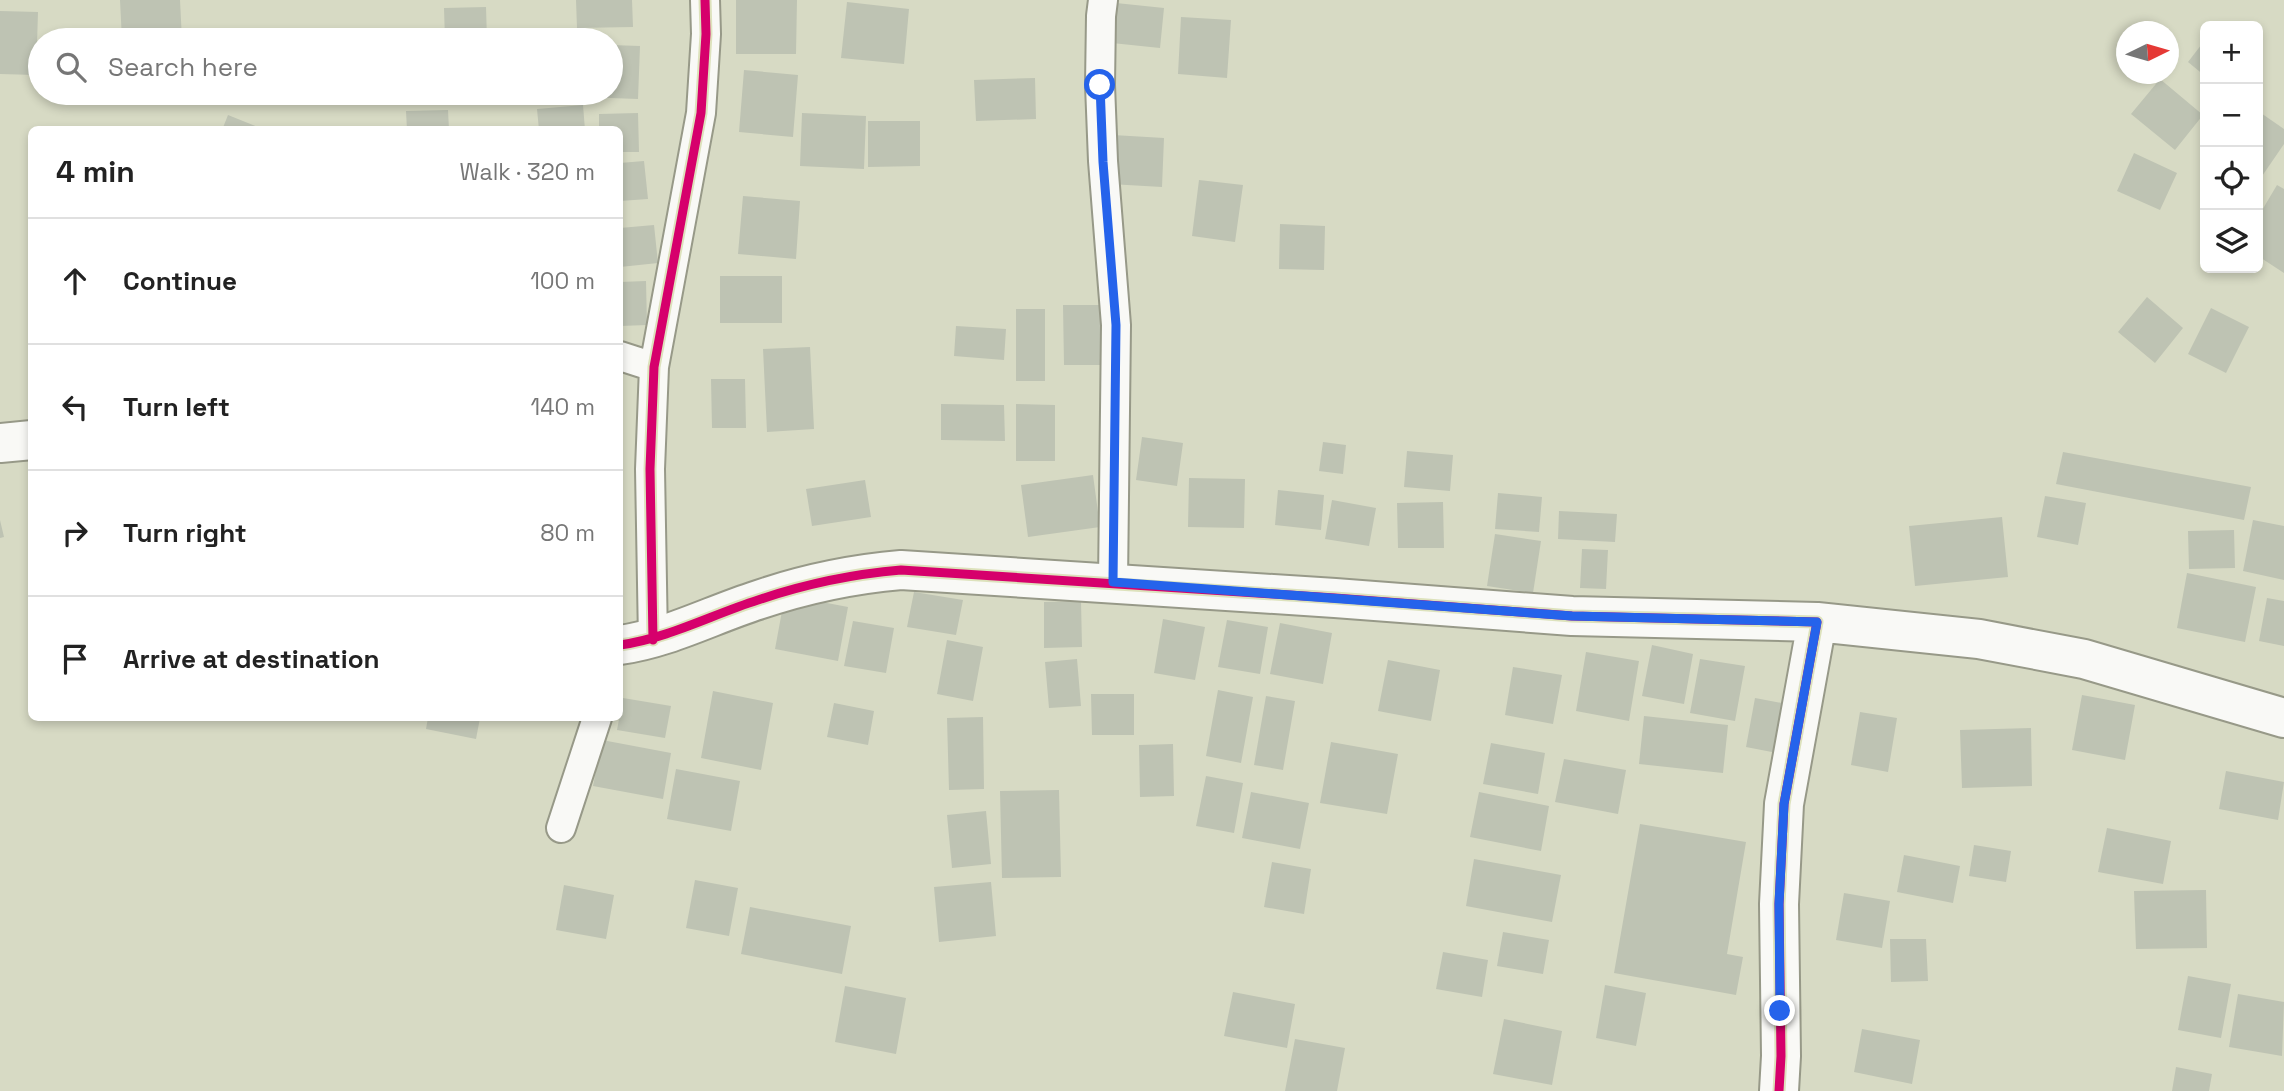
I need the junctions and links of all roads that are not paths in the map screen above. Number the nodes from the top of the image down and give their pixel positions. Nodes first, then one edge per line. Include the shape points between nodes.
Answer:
1 (705, 0) edge
2 (1103, 0) edge
3 (623, 357) edge
4 (654, 367) junction
5 (28, 440) edge
6 (0, 443) edge
7 (1113, 582) junction
8 (1817, 622) junction
9 (628, 644) edge
10 (2284, 718) edge
11 (596, 721) edge
12 (561, 828) dead end
13 (1779, 1091) edge

1 - 4 street via 701,113
2 - 7 street via 1103,162 1116,325
3 - 4 street
4 - 9 street via 650,469
5 - 6 street
7 - 8 street via 1572,616
7 - 9 street via 901,569 867,572 761,599
8 - 10 street via 1979,639 2084,659
8 - 13 street via 1784,804
11 - 12 street

